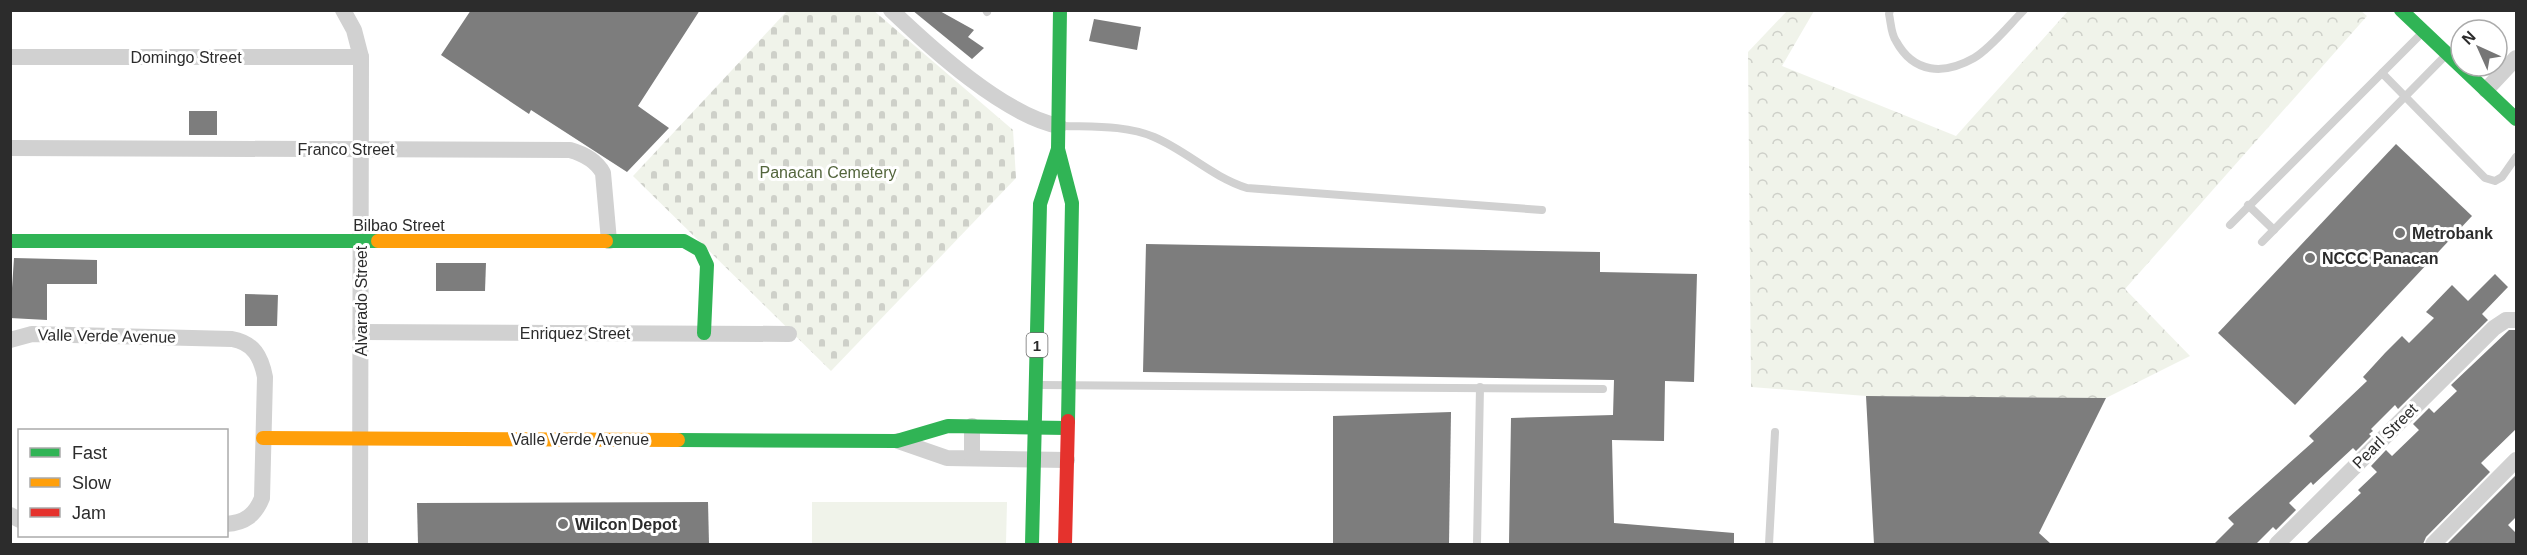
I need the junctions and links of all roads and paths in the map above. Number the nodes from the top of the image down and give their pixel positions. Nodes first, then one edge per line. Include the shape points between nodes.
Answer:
1 (342, 10) edge
2 (891, 10) edge
3 (1060, 10) edge
4 (1890, 10) edge
5 (2024, 10) edge
6 (2401, 10) edge
7 (2421, 22) edge
8 (2447, 54) junction
9 (10, 57) edge
10 (361, 57) junction
11 (2517, 58) edge
12 (2382, 73) junction
13 (2486, 90) junction
14 (2406, 97) junction
15 (2517, 119) edge
16 (1059, 126) junction
17 (10, 148) edge
18 (361, 149) junction
19 (1058, 149) junction
20 (2517, 157) edge
21 (2248, 205) junction
22 (1542, 210) dead end
23 (2229, 225) dead end
24 (2274, 230) junction
25 (10, 241) edge
26 (361, 241) junction
27 (609, 241) junction
28 (2262, 242) dead end
29 (2517, 320) edge
30 (360, 332) junction
31 (705, 333) junction
32 (789, 334) dead end
33 (10, 340) edge
34 (1036, 385) junction
35 (1068, 385) junction
36 (1480, 387) junction
37 (1603, 389) dead end
38 (972, 426) junction
39 (1035, 426) junction
40 (1067, 428) junction
41 (1775, 432) dead end
42 (263, 438) junction
43 (360, 438) junction
44 (897, 441) junction
45 (972, 458) junction
46 (1034, 458) junction
47 (1067, 460) junction
48 (2517, 460) edge
49 (228, 524) edge
50 (360, 544) edge
51 (1032, 544) edge
52 (1065, 544) edge
53 (1477, 544) edge
54 (1769, 544) edge
55 (2277, 544) edge
56 (2433, 544) edge

1 - 10 street, Alvarado Street via 354,30
2 - 16 street via 919,37 1001,100 1033,119
3 - 16 main road, 1
4 - 5 lane via 1894,39 1908,57 1924,68 1948,70 1976,57
6 - 7 main road
7 - 8 main road
7 - 12 lane
8 - 13 main road
8 - 14 lane
9 - 10 street, Domingo Street
10 - 18 street, Alvarado Street
11 - 13 street
12 - 14 lane
12 - 21 lane
13 - 15 main road
14 - 20 lane via 2485,178 2495,181 2502,177
14 - 24 lane
16 - 19 main road, 1
16 - 22 lane via 1136,131 1246,188
17 - 18 street, Franco Street
18 - 26 street, Alvarado Street
18 - 27 street, Franco Street via 578,152 594,161 603,173
19 - 34 main road, 1 via 1040,204
19 - 35 main road, 1 via 1072,203
21 - 23 lane
21 - 24 lane
24 - 28 lane
25 - 26 main road, Bilbao Street
26 - 27 main road, Bilbao Street
26 - 30 street, Alvarado Street
27 - 31 main road, Bilbao Street via 684,241 700,250 707,265
29 - 55 street, Pearl Street via 2506,320 2494,328
30 - 31 street, Enriquez Street
30 - 43 street, Alvarado Street
31 - 32 street, Enriquez Street
33 - 42 street, Valle Verde Avenue via 32,334 243,341 258,354 265,377
34 - 35 lane
34 - 39 main road, 1
35 - 36 lane
35 - 40 main road, 1
36 - 37 lane
36 - 53 lane
38 - 39 main road, Valle Verde Avenue
38 - 44 main road, Valle Verde Avenue via 948,426
38 - 45 street
39 - 40 main road, Valle Verde Avenue
39 - 46 main road, 1
40 - 47 main road, 1
41 - 54 lane
42 - 43 main road, Valle Verde Avenue
42 - 49 street, Valle Verde Avenue via 262,498 247,519
43 - 44 main road, Valle Verde Avenue
43 - 50 street, Alvarado Street
44 - 45 street, Valle Verde Avenue via 947,458
45 - 46 street, Valle Verde Avenue
46 - 47 street, Valle Verde Avenue
46 - 51 main road, 1
47 - 52 main road, 1
48 - 56 street

